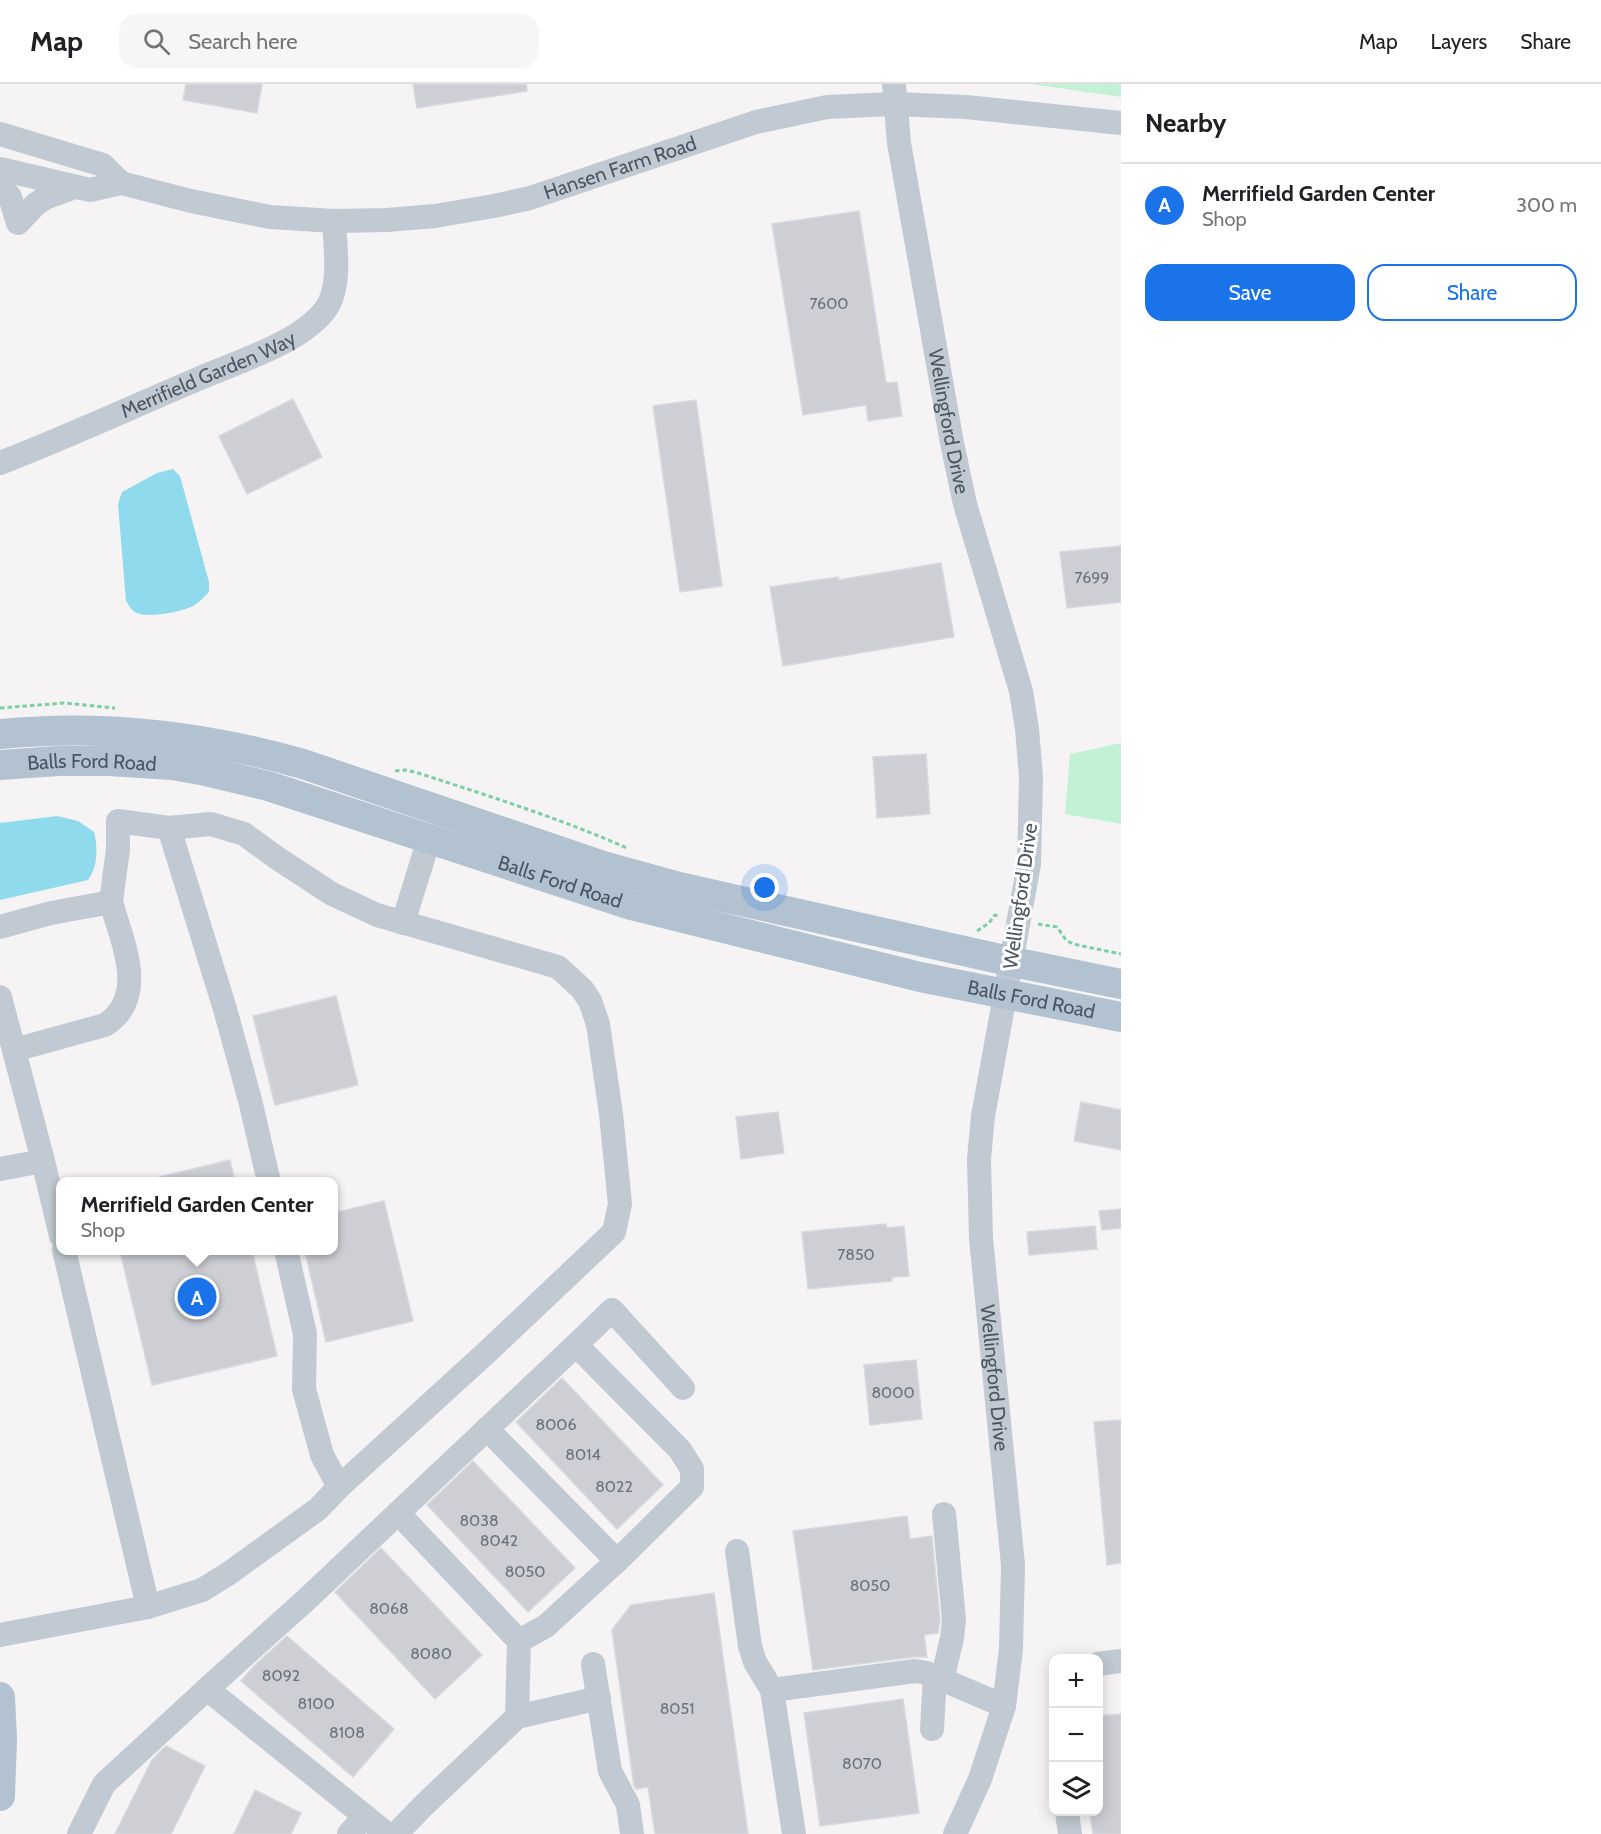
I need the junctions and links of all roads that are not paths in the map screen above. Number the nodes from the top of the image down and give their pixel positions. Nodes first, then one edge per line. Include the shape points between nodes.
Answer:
1 (894, 94) edge
2 (1121, 123) edge
3 (0, 134) edge
4 (0, 169) edge
5 (121, 183) junction
6 (0, 185) edge
7 (75, 186) junction
8 (334, 220) junction
9 (0, 463) edge
10 (0, 734) edge
11 (0, 765) edge
12 (169, 828) junction
13 (491, 828) junction
14 (429, 839) junction
15 (111, 902) junction
16 (403, 923) junction
17 (0, 927) edge
18 (1013, 962) junction
19 (1121, 984) edge
20 (1006, 995) junction
21 (0, 997) edge
22 (1121, 1017) edge
23 (14, 1050) junction
24 (43, 1161) junction
25 (0, 1169) edge
26 (269, 1177) edge
27 (56, 1218) edge
28 (65, 1255) edge
29 (287, 1255) edge
30 (576, 1344) junction
31 (683, 1388) dead end
32 (487, 1429) junction
33 (339, 1487) junction
34 (398, 1513) junction
35 (944, 1514) dead end
36 (737, 1551) dead end
37 (617, 1561) junction
38 (148, 1607) junction
39 (0, 1635) edge
40 (519, 1641) junction
41 (1121, 1661) edge
42 (1103, 1663) edge
43 (593, 1664) dead end
44 (938, 1678) junction
45 (207, 1689) junction
46 (772, 1690) junction
47 (0, 1697) edge
48 (598, 1698) junction
49 (1004, 1706) junction
50 (517, 1717) junction
51 (932, 1729) dead end
52 (0, 1796) edge
53 (365, 1816) junction
54 (1068, 1816) edge
55 (962, 1832) edge
56 (79, 1834) edge
57 (349, 1834) edge
58 (387, 1834) edge
59 (396, 1834) edge
60 (632, 1834) edge
61 (794, 1834) edge
62 (1070, 1834) edge

1 - 2 street, Hansen Farm Road via 966,108
1 - 8 street, Hansen Farm Road via 756,122 530,198 435,216
1 - 18 street, Wellingford Drive via 901,155 952,443 965,504 1021,692 1027,729 1031,777 1029,864
3 - 5 street, Hansen Farm Road via 103,165
4 - 7 street, Hansen Farm Road
5 - 7 street, Hansen Farm Road via 90,190
5 - 8 street, Hansen Farm Road via 270,217
6 - 7 street via 10,197 18,223 45,198
8 - 9 street, Merrifield Garden Way via 334,294 325,310 303,329 271,349
10 - 13 main road, Balls Ford Road via 49,730 204,741 303,764
11 - 14 main road, Balls Ford Road via 108,761 201,770 268,786
12 - 15 street via 118,821
12 - 16 street via 212,824 244,834 332,894
12 - 26 street via 225,1009
13 - 14 main road via 449,828
13 - 18 main road, Balls Ford Road via 679,888
14 - 16 street
14 - 20 main road, Balls Ford Road via 632,905
15 - 17 street
15 - 23 street via 130,981 125,1004 105,1025
16 - 33 street via 558,967 582,989 598,1024 620,1204 614,1232
18 - 19 main road, Balls Ford Road
18 - 20 street, Wellingford Drive
20 - 22 main road, Balls Ford Road
20 - 49 street, Wellingford Drive via 983,1116 979,1159 981,1238 1013,1565 1011,1649
21 - 23 street
23 - 24 street
24 - 25 street
24 - 27 street
28 - 38 street
29 - 33 street via 305,1334 304,1389 322,1455
30 - 31 street via 612,1310
30 - 32 street
30 - 37 street via 680,1450 692,1469 693,1487
32 - 34 street
32 - 37 street
33 - 38 street via 318,1509 228,1574 202,1590
34 - 40 street
34 - 45 street
35 - 44 street via 954,1620
36 - 46 street via 750,1646
37 - 40 street via 546,1626
38 - 39 street
40 - 50 street
41 - 42 street
43 - 48 street
44 - 46 street via 915,1671
44 - 49 street
44 - 51 street
45 - 53 street
45 - 56 street via 104,1784
46 - 61 street
47 - 52 main road
48 - 50 street
48 - 60 street via 610,1771 628,1805
49 - 55 street, Wellingford Drive
50 - 59 street
53 - 57 street
53 - 58 street
54 - 62 street

